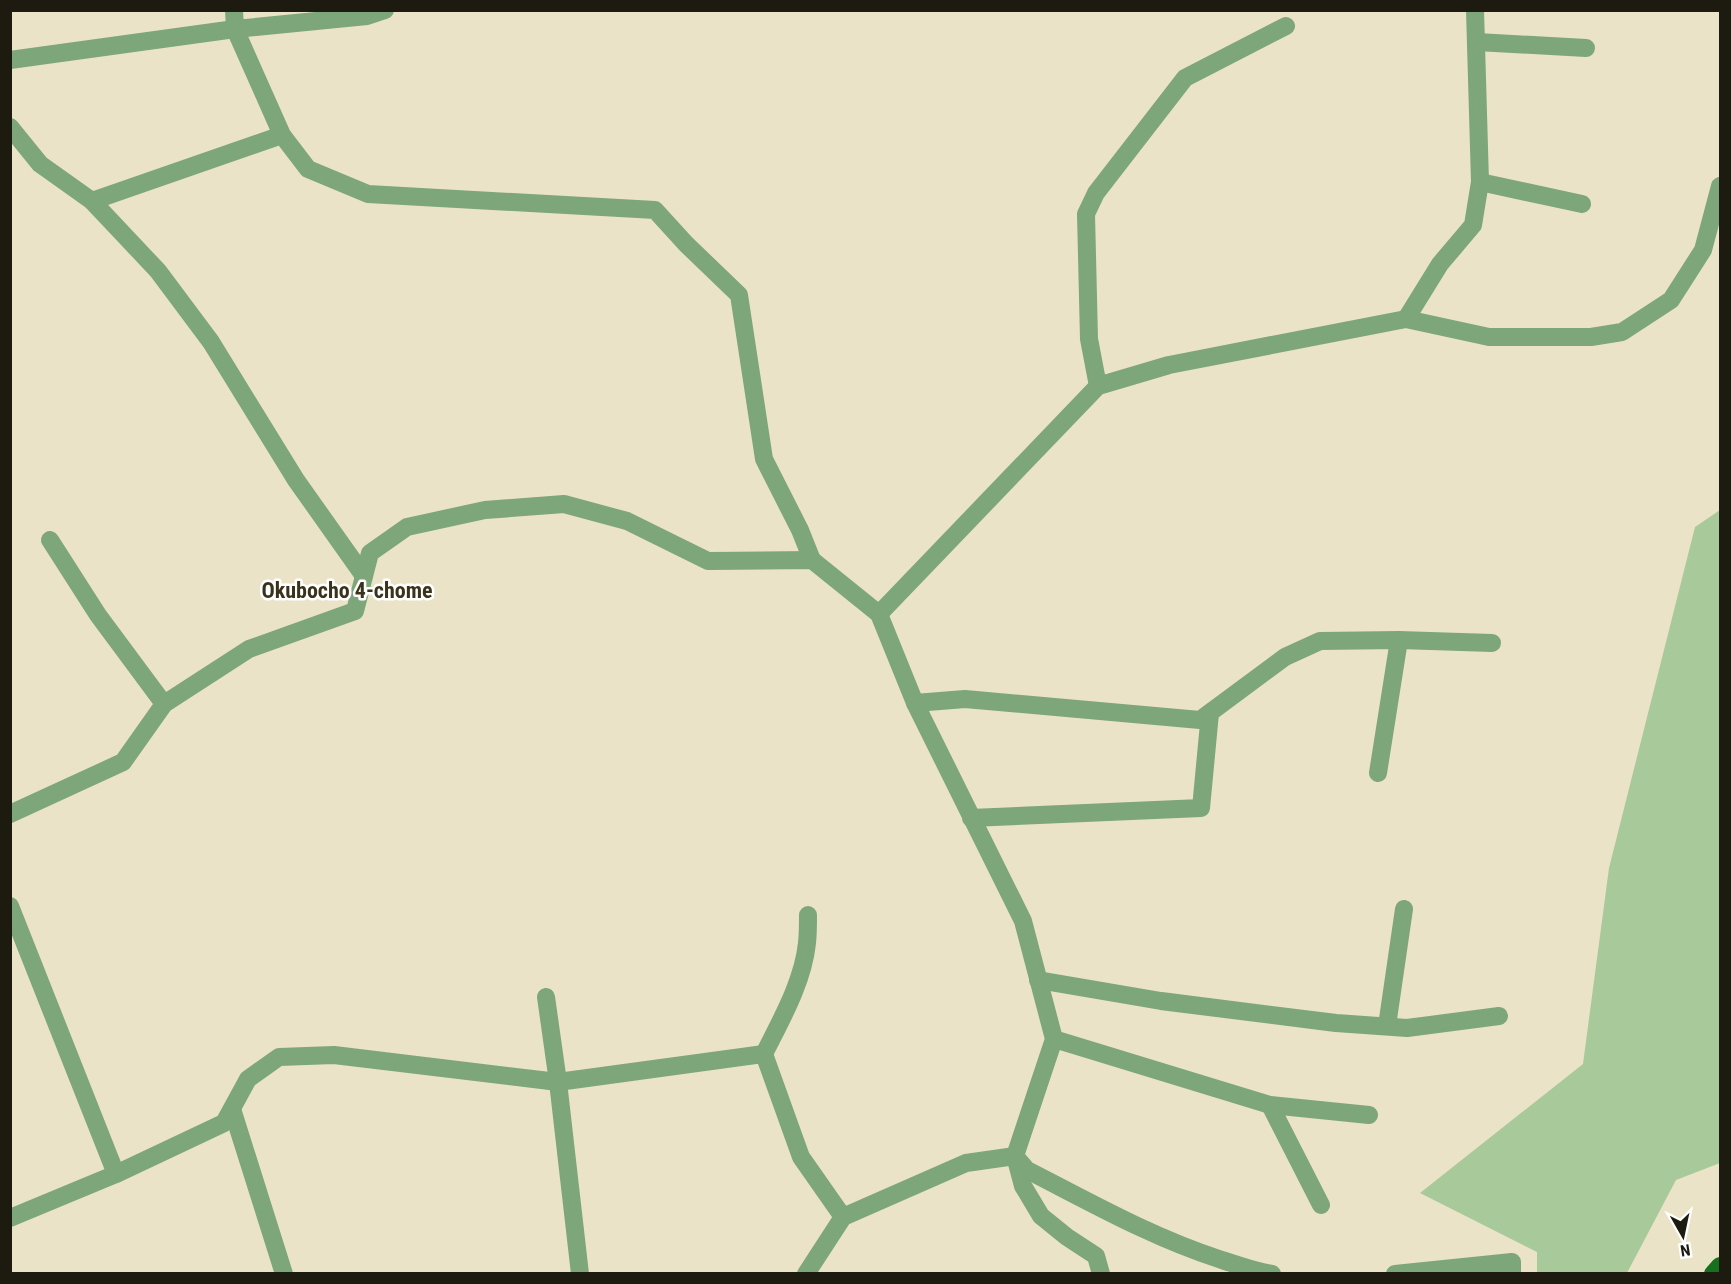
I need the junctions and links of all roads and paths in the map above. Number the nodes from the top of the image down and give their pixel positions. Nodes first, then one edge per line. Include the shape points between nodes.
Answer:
1 (234, 10) edge
2 (385, 10) edge
3 (1475, 10) edge
4 (1286, 26) dead end
5 (235, 29) junction
6 (1477, 42) junction
7 (1586, 48) dead end
8 (10, 60) edge
9 (10, 127) edge
10 (282, 135) junction
11 (1480, 182) junction
12 (1720, 186) edge
13 (92, 201) junction
14 (1582, 204) dead end
15 (1406, 319) junction
16 (1098, 386) junction
17 (50, 540) dead end
18 (812, 560) junction
19 (364, 576) junction
20 (879, 614) junction
21 (1399, 640) junction
22 (1492, 643) dead end
23 (915, 703) junction
24 (164, 704) junction
25 (1210, 713) junction
26 (1378, 773) dead end
27 (10, 814) edge
28 (971, 818) junction
29 (10, 906) edge
30 (1404, 909) dead end
31 (808, 915) dead end
32 (1038, 980) junction
33 (546, 997) dead end
34 (1499, 1016) dead end
35 (1387, 1026) junction
36 (1054, 1039) junction
37 (764, 1054) junction
38 (558, 1082) junction
39 (1270, 1105) junction
40 (232, 1109) junction
41 (1370, 1115) dead end
42 (1015, 1156) junction
43 (116, 1174) junction
44 (1321, 1205) dead end
45 (843, 1217) junction
46 (10, 1218) edge
47 (1720, 1266) edge
48 (284, 1274) edge
49 (580, 1274) edge
50 (806, 1274) edge
51 (1101, 1274) edge
52 (1272, 1274) edge
53 (1395, 1274) edge
54 (1512, 1274) edge
55 (1713, 1274) edge

1 - 5 street
2 - 5 street via 367,16
3 - 6 street
4 - 16 street via 1185,78 1096,193 1086,214 1089,339
5 - 8 street
5 - 10 street
6 - 7 street
6 - 11 street
9 - 13 street via 40,164
10 - 13 street
10 - 18 street via 308,169 368,194 655,210 740,295 764,459
11 - 14 street
11 - 15 street via 1473,225 1440,264
12 - 15 street via 1703,250 1671,300 1622,332 1591,337 1489,337
13 - 19 street via 158,272 211,342 296,480
15 - 16 street via 1169,365
16 - 20 street
17 - 24 street via 98,615
18 - 19 street via 708,561 627,521 564,504 485,510 407,527 370,553
18 - 20 street
19 - 24 street via 355,611 249,649
20 - 23 street
21 - 22 street
21 - 25 street via 1320,641 1285,657
21 - 26 street
23 - 25 street via 965,699 1200,720
23 - 28 street
24 - 27 street via 123,762
25 - 28 street via 1201,808
28 - 32 street via 1023,921
29 - 43 street
30 - 35 street
31 - 37 street via 807,945 798,979
32 - 35 street via 1161,1001
32 - 36 street
33 - 38 street
34 - 35 street via 1407,1028
36 - 39 street
36 - 42 street
37 - 38 street
37 - 45 street via 801,1157
38 - 40 street via 334,1055 279,1057 248,1079
38 - 49 street
39 - 41 street
39 - 44 street
40 - 43 street via 224,1123
40 - 48 street
42 - 45 street via 966,1163
42 - 51 street via 1023,1186 1041,1216 1096,1256
42 - 52 street via 1027,1170 1144,1231 1203,1254
43 - 46 street
45 - 50 street
47 - 55 main road
53 - 54 street via 1512,1262

